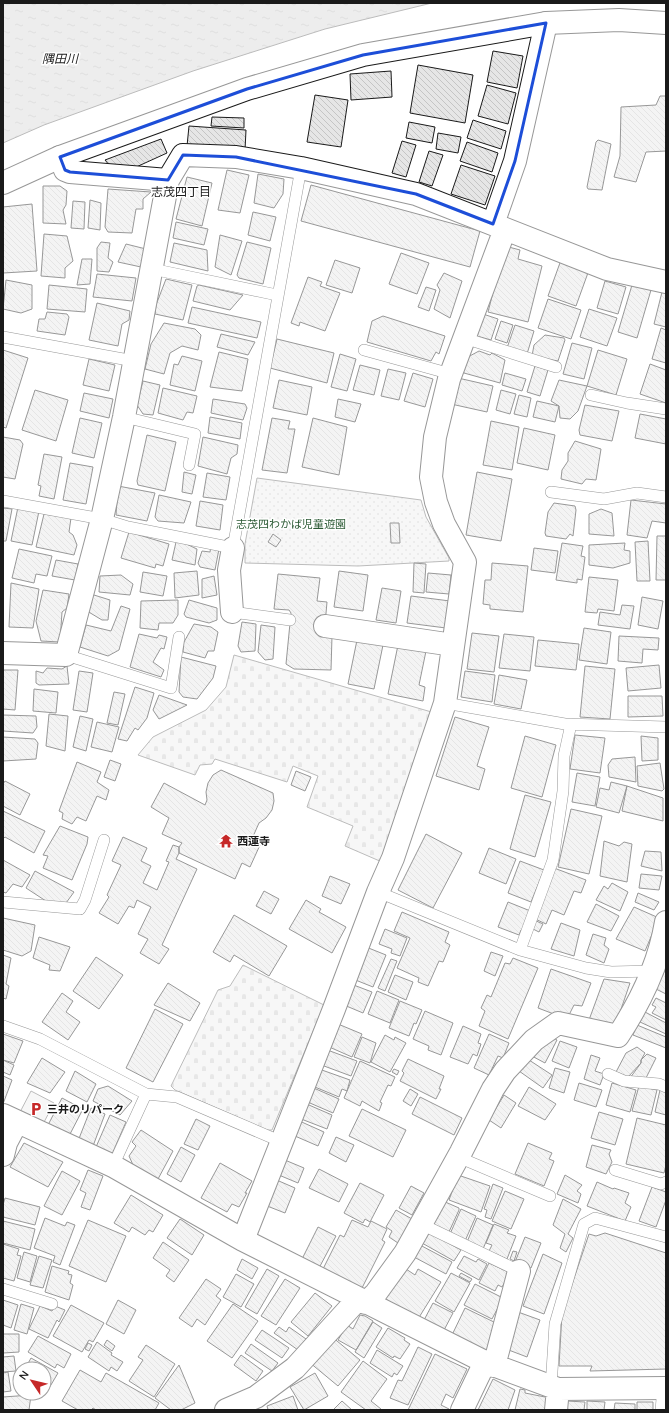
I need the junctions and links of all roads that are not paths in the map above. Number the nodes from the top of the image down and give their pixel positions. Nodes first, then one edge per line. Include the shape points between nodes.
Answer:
1 (546, 23) junction
2 (666, 23) edge
3 (60, 157) junction
4 (301, 168) junction
5 (168, 180) junction
6 (3, 183) edge
7 (499, 226) junction
8 (152, 269) junction
9 (666, 282) edge
10 (277, 295) junction
11 (3, 337) edge
12 (464, 338) junction
13 (364, 350) dead end
14 (134, 361) junction
15 (556, 367) dead end
16 (451, 374) junction
17 (591, 395) dead end
18 (666, 409) edge
19 (124, 417) junction
20 (189, 465) dead end
21 (551, 492) dead end
22 (666, 497) edge
23 (3, 501) edge
24 (102, 519) junction
25 (228, 547) junction
26 (232, 612) joint
27 (290, 620) dead end
28 (324, 626) dead end
29 (179, 637) dead end
30 (453, 645) junction
31 (3, 653) edge
32 (66, 654) junction
33 (445, 703) junction
34 (571, 724) junction
35 (666, 727) edge
36 (104, 840) dead end
37 (378, 892) junction
38 (3, 902) edge
39 (666, 922) edge
40 (520, 950) junction
41 (659, 960) edge
42 (3, 1026) edge
43 (608, 1074) dead end
44 (666, 1087) edge
45 (146, 1094) junction
46 (10, 1118) edge
47 (282, 1142) junction
48 (3, 1155) edge
49 (458, 1157) junction
50 (112, 1166) junction
51 (615, 1170) dead end
52 (666, 1182) edge
53 (550, 1196) dead end
54 (421, 1224) junction
55 (666, 1236) edge
56 (243, 1240) junction
57 (519, 1270) joint
58 (3, 1289) edge
59 (362, 1301) junction
60 (52, 1304) dead end
61 (489, 1364) junction
62 (664, 1388) edge
63 (555, 1395) edge
64 (259, 1403) edge
65 (226, 1410) edge
66 (462, 1410) edge
67 (661, 1410) edge

1 - 2 street via 619,20
1 - 3 street via 362,55 247,88
1 - 7 street
3 - 5 street via 65,170 70,172
3 - 6 street
4 - 5 street via 236,157 183,155
4 - 7 street via 416,194
4 - 10 lane
5 - 8 street
7 - 9 street via 607,269
7 - 12 street
8 - 10 lane
8 - 14 street
10 - 25 lane
11 - 14 lane
12 - 15 lane
12 - 16 street
13 - 16 lane
14 - 19 street
16 - 30 street via 435,437 431,477 444,524 465,562
17 - 18 lane
19 - 20 lane via 195,434
19 - 24 street
21 - 22 lane via 604,499 637,493
23 - 24 lane
24 - 25 lane via 128,528
24 - 32 street
25 - 26 street
26 - 27 lane
28 - 30 street
29 - 32 lane via 171,688
30 - 33 street
31 - 32 street
33 - 34 lane
33 - 37 street via 393,858
34 - 35 lane
34 - 40 lane via 564,756 563,790 553,860
36 - 38 lane via 85,900 80,908
37 - 40 lane
37 - 47 street
39 - 41 street
40 - 41 lane via 611,972
41 - 49 street via 634,1011 618,1036 558,1023 534,1040 505,1071 493,1089
42 - 45 lane via 40,1038
43 - 44 lane via 624,1081
45 - 47 lane via 177,1097
45 - 50 lane
46 - 48 street
46 - 50 street
47 - 56 street
49 - 53 lane
49 - 54 street
50 - 56 street
51 - 52 lane via 661,1184
54 - 57 lane
54 - 59 street via 405,1253 376,1293
55 - 63 lane via 595,1218 584,1224 555,1324
56 - 59 street
57 - 61 street
58 - 60 lane
59 - 61 street
59 - 64 street
61 - 63 street
61 - 66 street
62 - 63 street
62 - 67 lane
64 - 65 street

